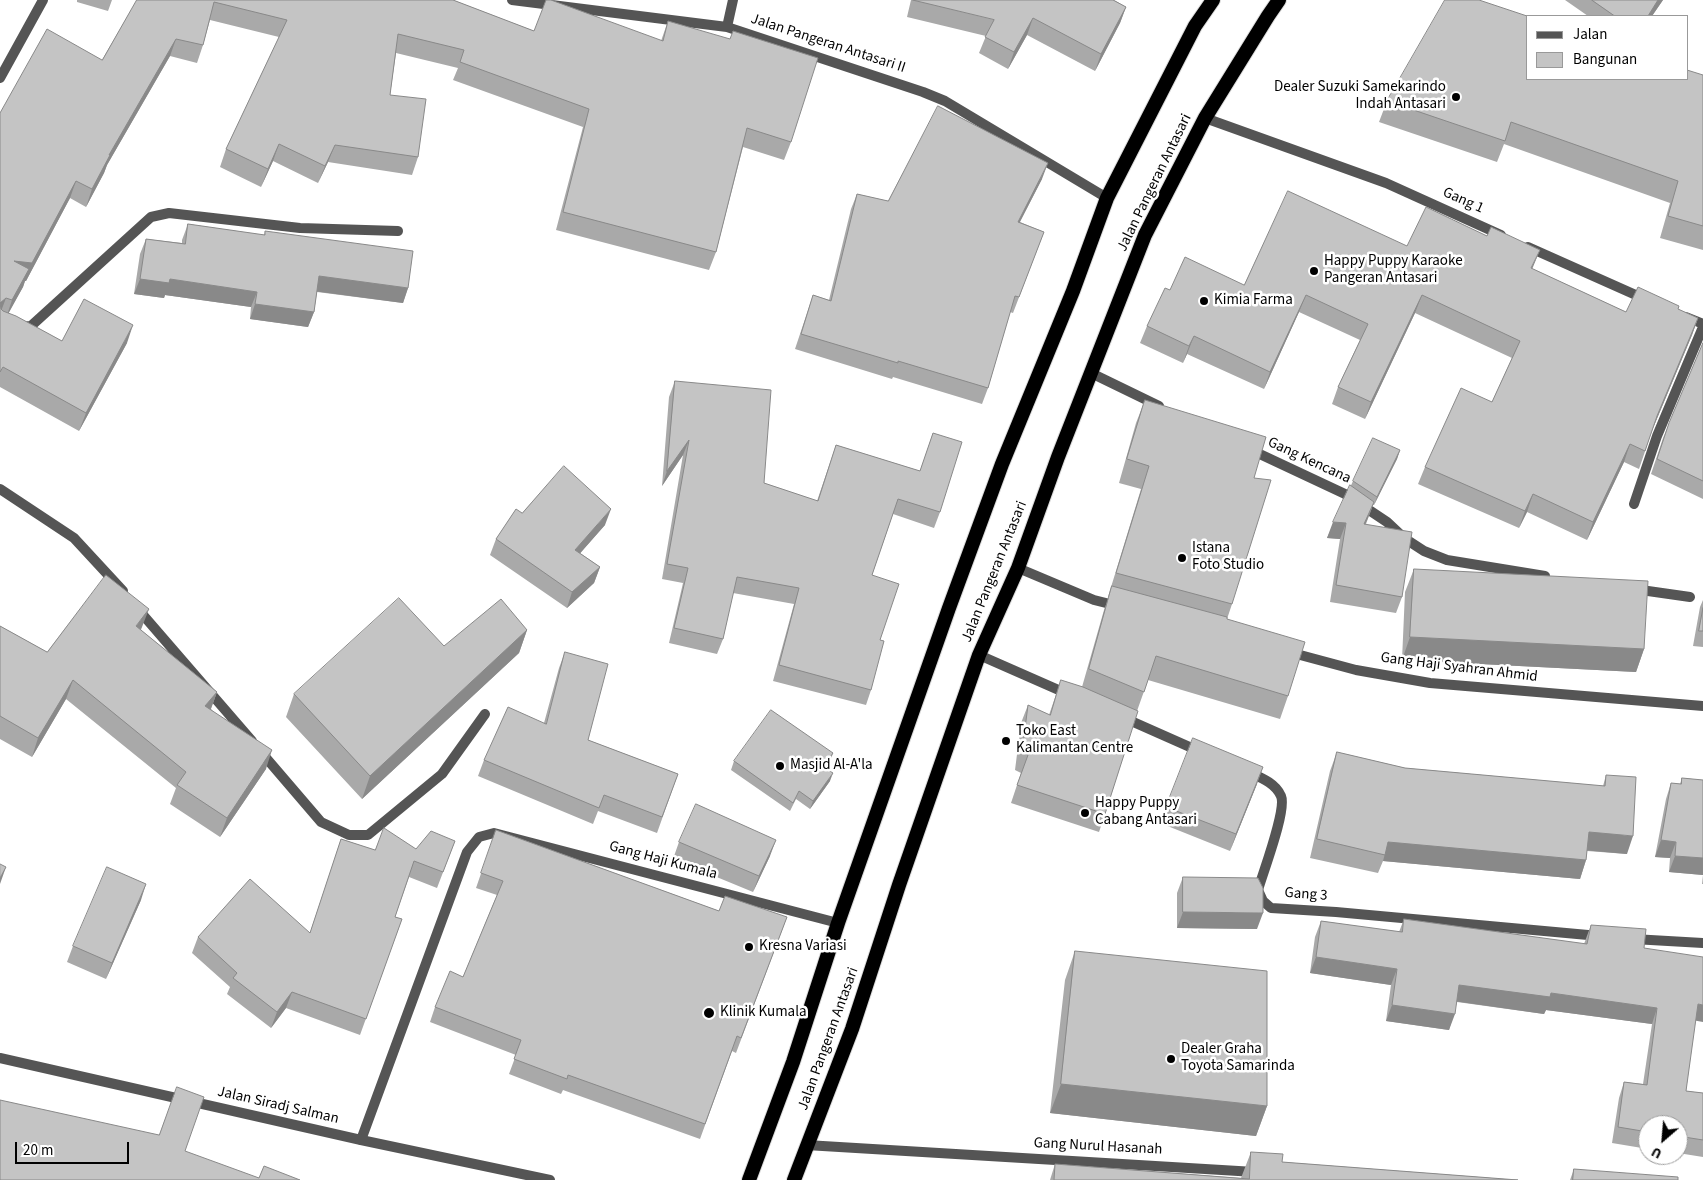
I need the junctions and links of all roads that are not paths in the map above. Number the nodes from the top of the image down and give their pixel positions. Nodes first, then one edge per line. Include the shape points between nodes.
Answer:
1 (42, 0) edge
2 (512, 0) edge
3 (733, 0) edge
4 (1213, 0) edge
5 (1279, 0) edge
6 (727, 27) junction
7 (0, 78) edge
8 (1206, 118) junction
9 (1107, 198) junction
10 (398, 231) dead end
11 (1658, 304) edge
12 (1676, 312) edge
13 (0, 323) edge
14 (1703, 326) edge
15 (1091, 373) junction
16 (1171, 412) edge
17 (1243, 447) edge
18 (0, 490) edge
19 (1634, 504) dead end
20 (1018, 568) junction
21 (1555, 578) edge
22 (1622, 587) edge
23 (1690, 596) dead end
24 (1131, 610) edge
25 (1281, 650) edge
26 (980, 655) junction
27 (1079, 698) edge
28 (1703, 706) edge
29 (485, 714) dead end
30 (1115, 714) edge
31 (1214, 757) edge
32 (1232, 765) edge
33 (838, 924) junction
34 (1703, 943) edge
35 (0, 1058) edge
36 (361, 1140) junction
37 (806, 1145) junction
38 (1270, 1173) edge
39 (550, 1180) edge
40 (749, 1180) edge
41 (794, 1180) edge

1 - 7 street
2 - 6 street, Jalan Pangeran Antasari II
3 - 6 street
4 - 9 highway, Jalan Pangeran Antasari via 1196,26
5 - 8 highway, Jalan Pangeran Antasari
6 - 9 street, Jalan Pangeran Antasari II via 938,98
8 - 11 street, Gang 1 via 1386,183
8 - 15 highway, Jalan Pangeran Antasari via 1145,235
9 - 33 highway, Jalan Pangeran Antasari via 1073,291 1002,464
10 - 13 street via 300,228 169,213 151,217 31,326 8,327
12 - 14 street
14 - 19 street
15 - 16 street
15 - 20 highway, Jalan Pangeran Antasari
17 - 21 street, Gang Kencana via 1345,494 1424,551 1447,560
18 - 29 street via 74,538 321,822 349,835 368,835 442,774
20 - 24 street via 1094,600
20 - 26 highway, Jalan Pangeran Antasari
22 - 23 street
25 - 28 street, Gang Haji Syahran Ahmid via 1356,670 1430,683
26 - 27 street
26 - 37 highway, Jalan Pangeran Antasari via 852,1029
30 - 31 street
32 - 34 street, Gang 3 via 1268,781 1281,796 1282,812 1258,890 1271,908
33 - 36 street, Gang Haji Kumala via 494,833 479,837 467,852
33 - 40 highway, Jalan Pangeran Antasari via 793,1062
35 - 36 street, Jalan Siradj Salman
36 - 39 street, Jalan Siradj Salman
37 - 38 street, Gang Nurul Hasanah
37 - 41 highway, Jalan Pangeran Antasari

